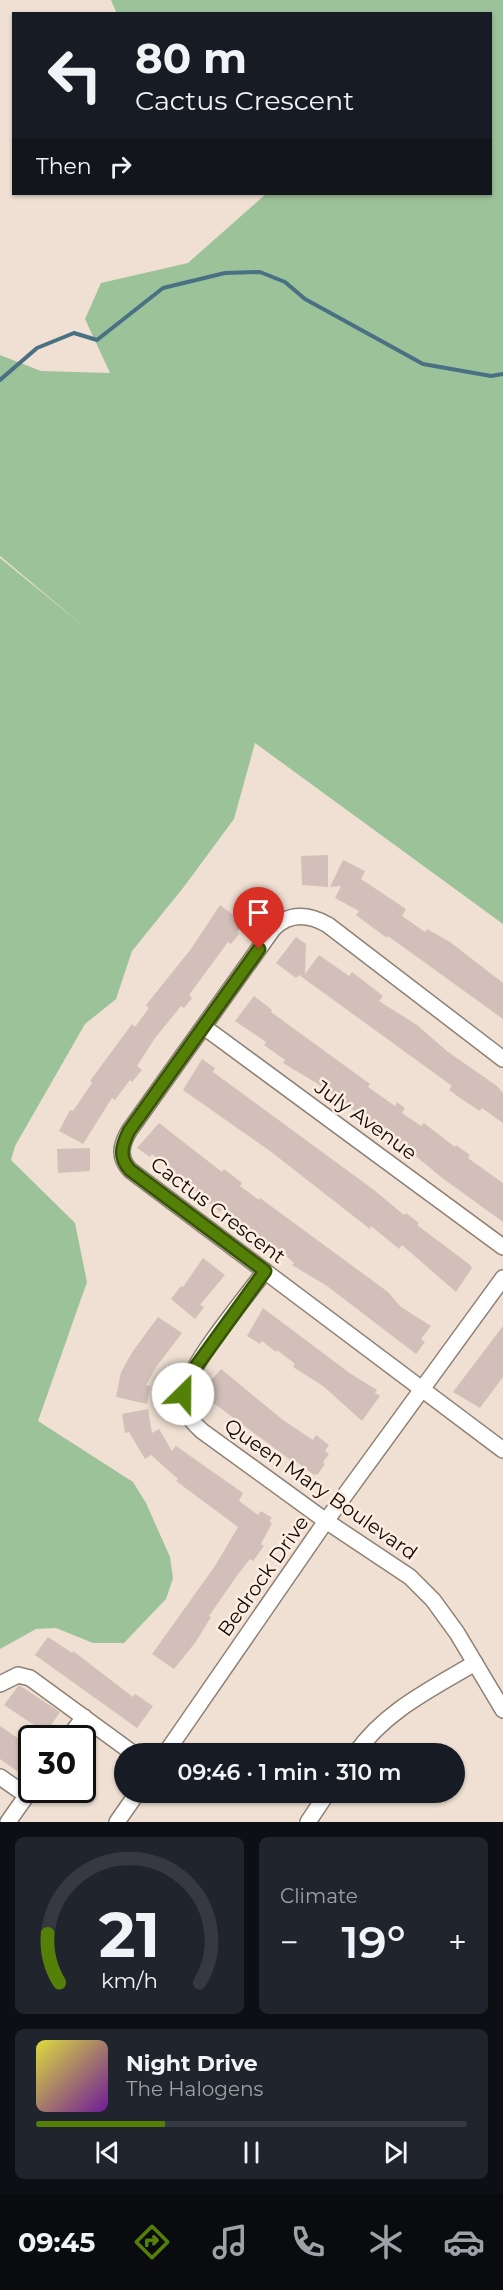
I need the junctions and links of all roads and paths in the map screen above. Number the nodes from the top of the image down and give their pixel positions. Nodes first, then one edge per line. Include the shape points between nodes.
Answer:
1 (204, 1027) junction
2 (503, 1059) edge
3 (503, 1247) edge
4 (265, 1271) junction
5 (503, 1278) edge
6 (423, 1388) junction
7 (503, 1450) edge
8 (326, 1521) junction
9 (475, 1663) junction
10 (0, 1684) edge
11 (503, 1710) edge
12 (84, 1717) junction
13 (78, 1725) edge
14 (119, 1743) edge
15 (173, 1743) edge
16 (362, 1743) edge
17 (0, 1777) edge
18 (18, 1786) edge
19 (21, 1803) edge
20 (130, 1803) edge
21 (321, 1803) edge
22 (8, 1822) edge
23 (117, 1822) edge
24 (308, 1822) edge

1 - 2 street, Cactus Crescent via 273,929 282,921 302,916 328,925
1 - 3 street, July Avenue
1 - 4 street, Cactus Crescent via 129,1131 122,1158 130,1170
4 - 6 street, Cactus Crescent
4 - 8 street, Queen Mary Boulevard via 192,1372 183,1394 184,1406 202,1431
5 - 6 street, Bedrock Drive
6 - 7 street, Cactus Crescent
6 - 8 street, Bedrock Drive
8 - 9 street, Queen Mary Boulevard via 410,1577 433,1600
8 - 15 street, Bedrock Drive
9 - 11 street, Queen Mary Boulevard
9 - 16 street via 400,1707
10 - 12 street via 18,1676 30,1677
12 - 13 street
12 - 14 street
17 - 18 street
19 - 22 street
20 - 23 street
21 - 24 street

